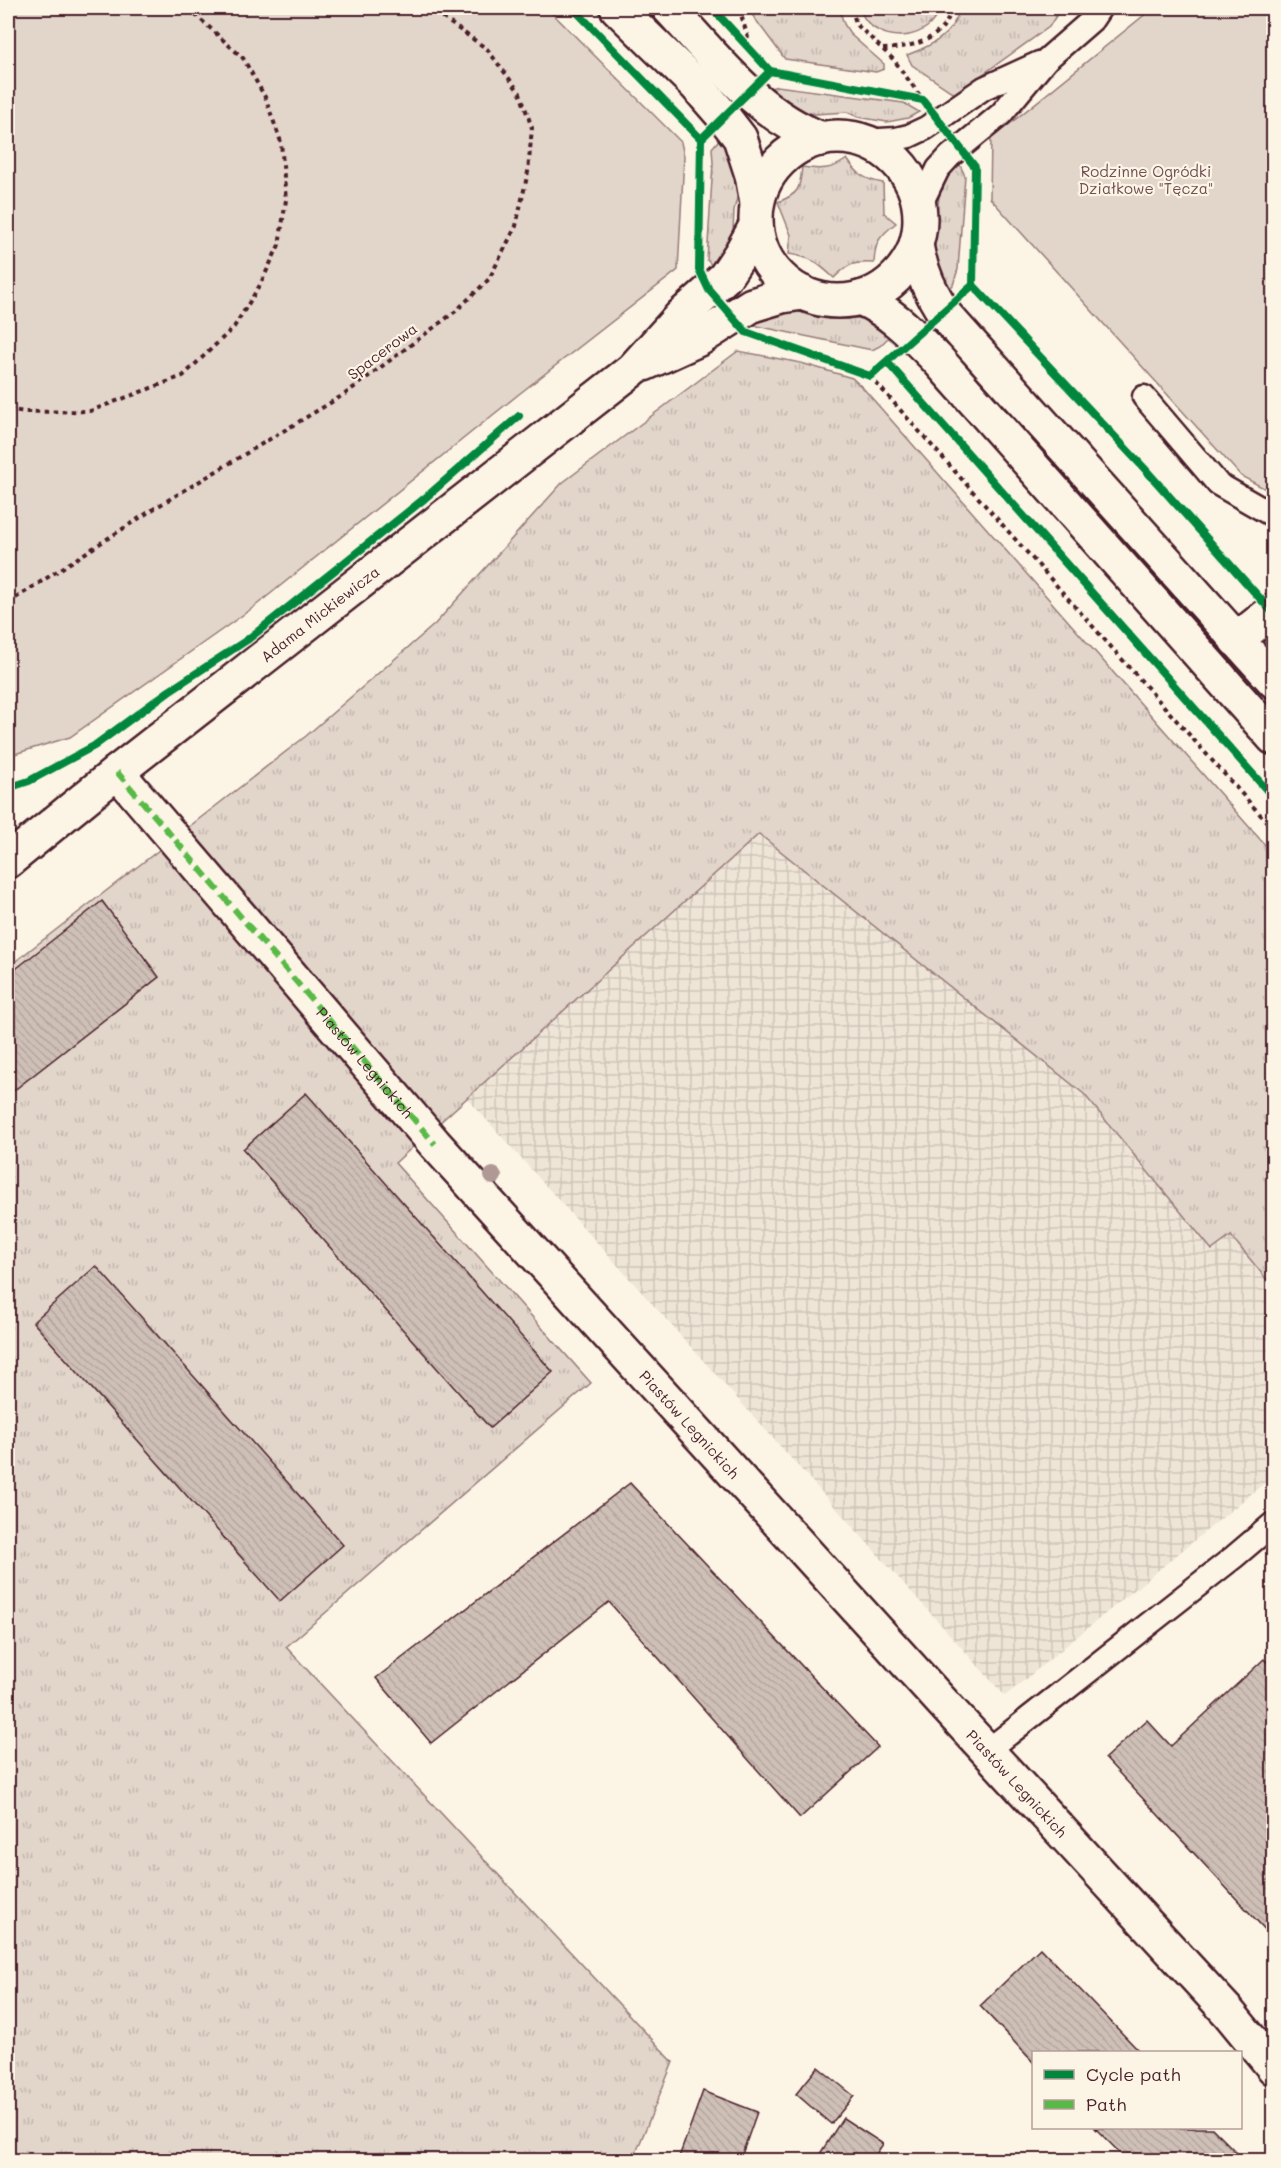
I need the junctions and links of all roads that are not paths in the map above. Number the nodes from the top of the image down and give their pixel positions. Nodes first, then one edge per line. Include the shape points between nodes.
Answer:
1 (616, 8) edge
2 (669, 8) edge
3 (1100, 8) edge
4 (1046, 60) junction
5 (822, 139) junction
6 (864, 141) junction
7 (919, 208) junction
8 (757, 214) junction
9 (916, 245) junction
10 (803, 293) junction
11 (860, 298) junction
12 (632, 370) junction
13 (1144, 397) dead end
14 (1274, 516) edge
15 (1274, 610) edge
16 (1236, 640) junction
17 (1274, 681) edge
18 (1274, 738) edge
19 (117, 772) junction
20 (8, 861) edge
21 (1274, 1523) edge
22 (987, 1751) junction
23 (1274, 2068) edge

1 - 8 street via 696,85 740,138 752,175
2 - 5 street via 755,100 795,127
3 - 4 lane via 1092,20
4 - 6 lane via 984,88 909,136
4 - 7 lane via 1001,114 938,169
5 - 6 street
5 - 8 street via 797,148 778,162 765,181
6 - 7 street via 885,152 902,168
7 - 9 street
8 - 10 street via 761,249 786,283
8 - 12 street, Adama Mickiewicza via 737,260 725,277 681,316
9 - 11 street via 895,279
9 - 16 street via 923,276 946,316
10 - 11 street via 841,302
10 - 12 street, Adama Mickiewicza via 752,305 699,339
11 - 18 street via 898,320 937,359
12 - 19 street, Adama Mickiewicza
13 - 14 lane via 1218,483
15 - 16 street
16 - 17 street
19 - 20 street, Adama Mickiewicza
19 - 22 street, Piastów Legnickich via 435,1144
21 - 22 lane
22 - 23 street, Piastów Legnickich via 1228,2012

